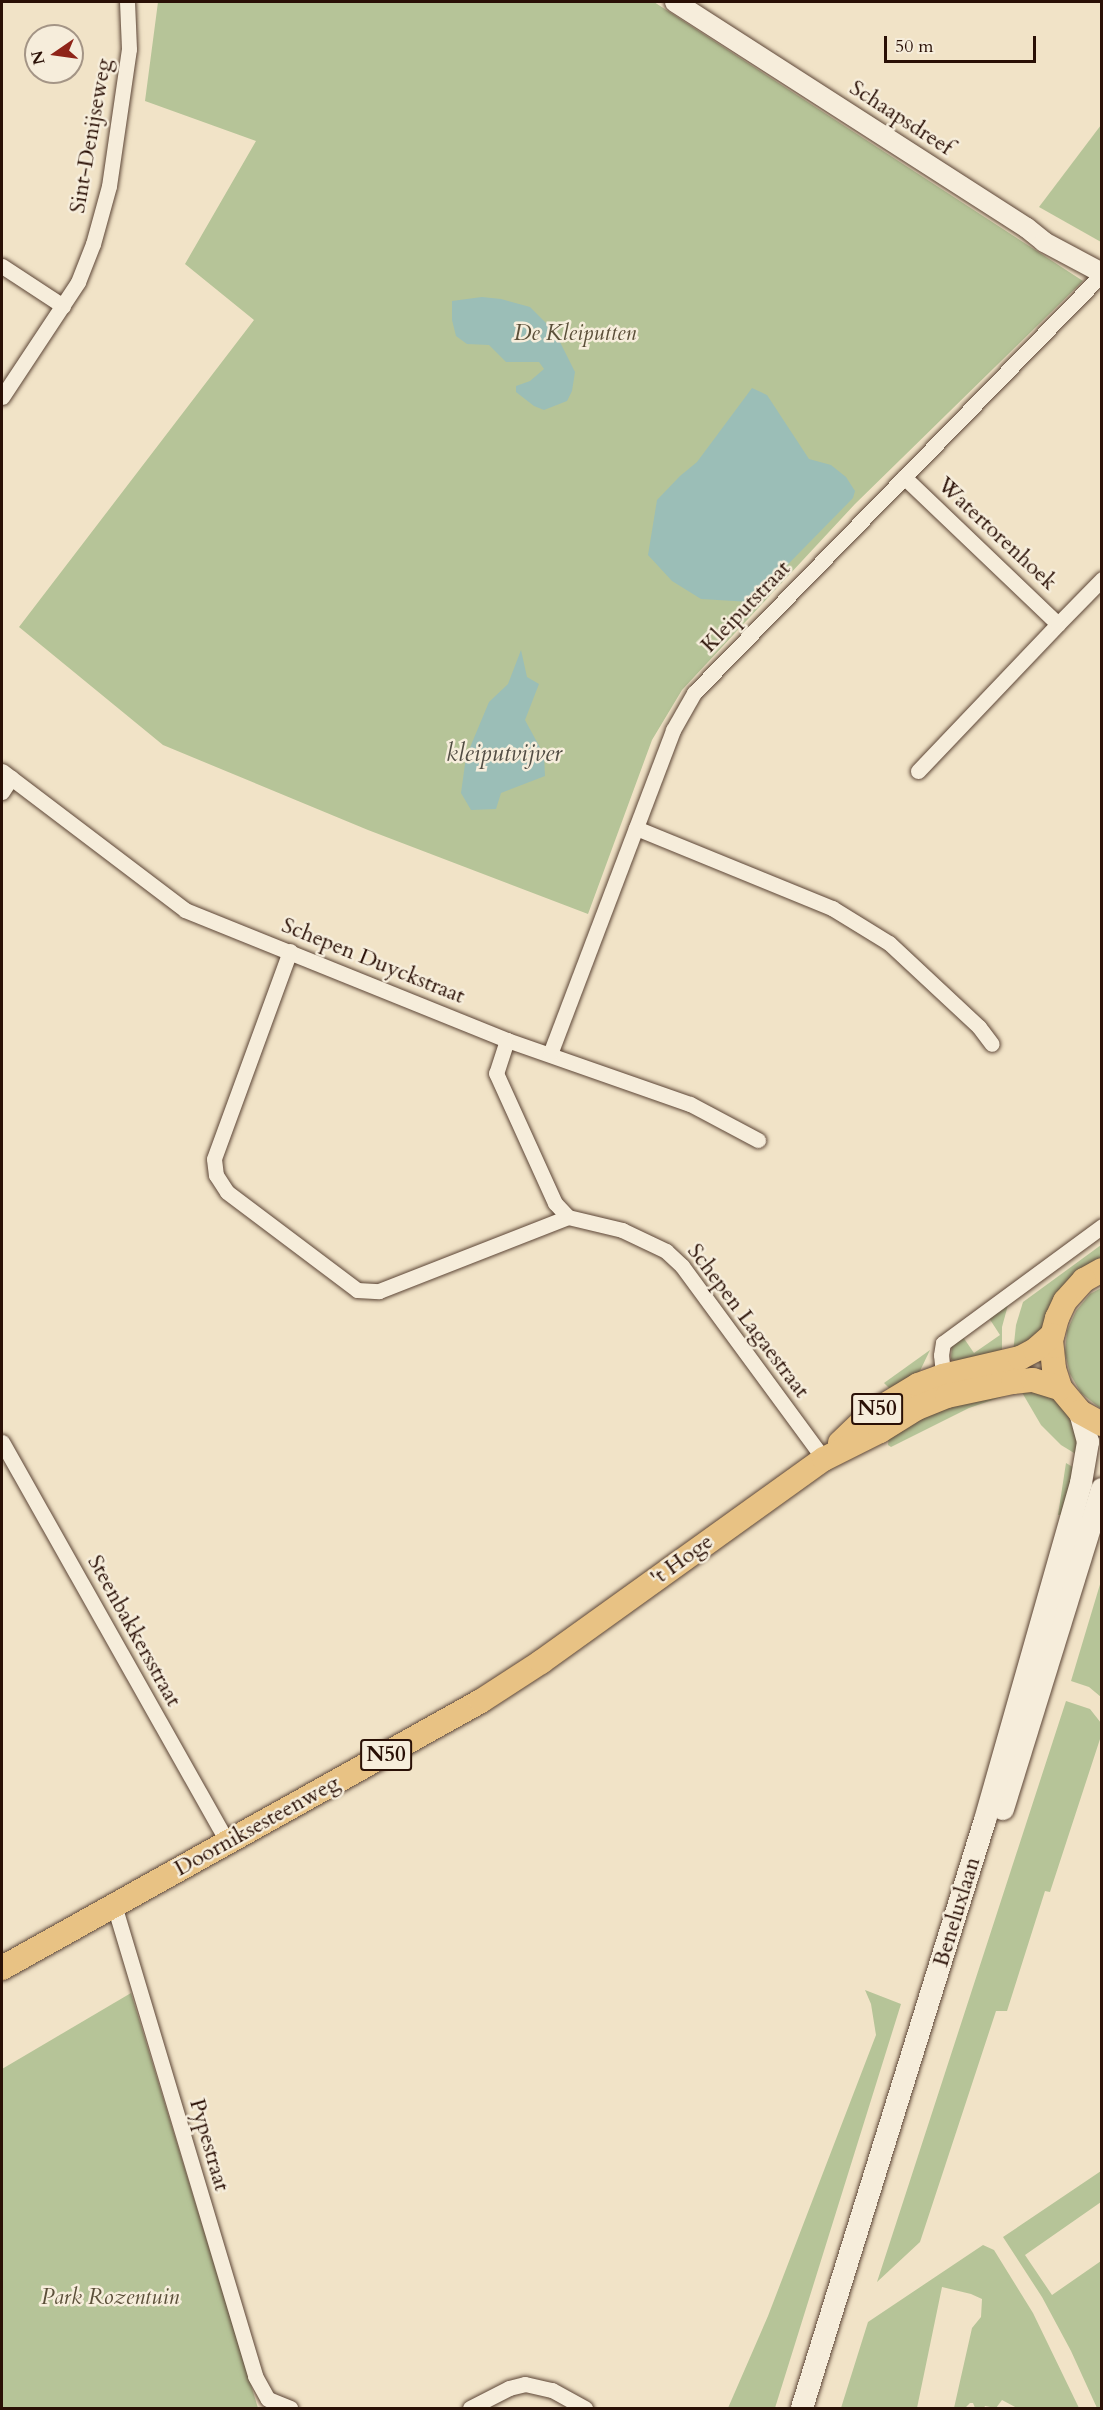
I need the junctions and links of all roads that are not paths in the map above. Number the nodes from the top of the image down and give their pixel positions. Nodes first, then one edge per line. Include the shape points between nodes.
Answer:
1 (127, 2) edge
2 (675, 2) edge
3 (2, 266) edge
4 (1101, 273) edge
5 (63, 306) junction
6 (2, 397) edge
7 (904, 477) junction
8 (1101, 579) edge
9 (1058, 624) junction
10 (918, 771) dead end
11 (6, 774) edge
12 (2, 792) edge
13 (636, 828) junction
14 (290, 951) junction
15 (507, 1040) junction
16 (992, 1044) dead end
17 (550, 1053) junction
18 (758, 1140) dead end
19 (568, 1217) junction
20 (1101, 1226) edge
21 (1101, 1270) edge
22 (1052, 1335) junction
23 (945, 1386) junction
24 (1060, 1388) junction
25 (1080, 1412) junction
26 (1101, 1424) edge
27 (2, 1442) edge
28 (824, 1459) junction
29 (1101, 1489) edge
30 (541, 1662) joint
31 (227, 1842) junction
32 (114, 1905) junction
33 (2, 1968) edge
34 (290, 2409) edge
35 (470, 2409) edge
36 (585, 2409) edge
37 (802, 2409) edge
38 (818, 2409) edge

1 - 5 street, Sint-Denijseweg via 129,49 109,186 93,244 78,282
2 - 4 street, Schaapsdreef via 1044,242
3 - 5 street
4 - 7 street, Kleiputstraat
5 - 6 street, Sint-Denijseweg
7 - 9 street, Watertorenhoek
7 - 13 street, Kleiputstraat via 694,693 673,730
8 - 9 street, Watertorenhoek
9 - 10 street, Watertorenhoek
11 - 12 street
11 - 14 street, Schepen Duyckstraat via 185,910
13 - 16 street via 832,908 889,943 979,1027
13 - 17 street, Kleiputstraat
14 - 15 street, Schepen Duyckstraat
14 - 19 street via 214,1160 216,1175 227,1192 357,1290 379,1291
15 - 17 street, Schepen Duyckstraat
15 - 19 street via 496,1073 555,1203
17 - 18 street, Schepen Duyckstraat via 690,1104
19 - 28 street, Schepen Lagaestraat via 621,1230 666,1251 682,1266
20 - 23 street via 943,1343
21 - 22 main road via 1084,1280 1065,1301
22 - 23 main road, 't Hoge / N50 via 1020,1358
22 - 24 main road
23 - 24 main road, 't Hoge / N50 via 1023,1380
23 - 28 main road, 't Hoge / N50 via 880,1431
24 - 25 main road
25 - 26 main road
25 - 37 main road, Beneluxlaan via 1088,1442 1081,1483 985,1820
27 - 31 street, Steenbakkersstraat
28 - 30 main road, 't Hoge / N50
29 - 38 main road, Beneluxlaan via 1029,1730 837,2332
30 - 31 main road, Doorniksesteenweg / N50 via 481,1701
31 - 32 main road, Doorniksesteenweg / N50
32 - 33 main road, Doorniksesteenweg / N50
32 - 34 street, Pypestraat via 255,2376 265,2395
35 - 36 street via 525,2384 552,2390

